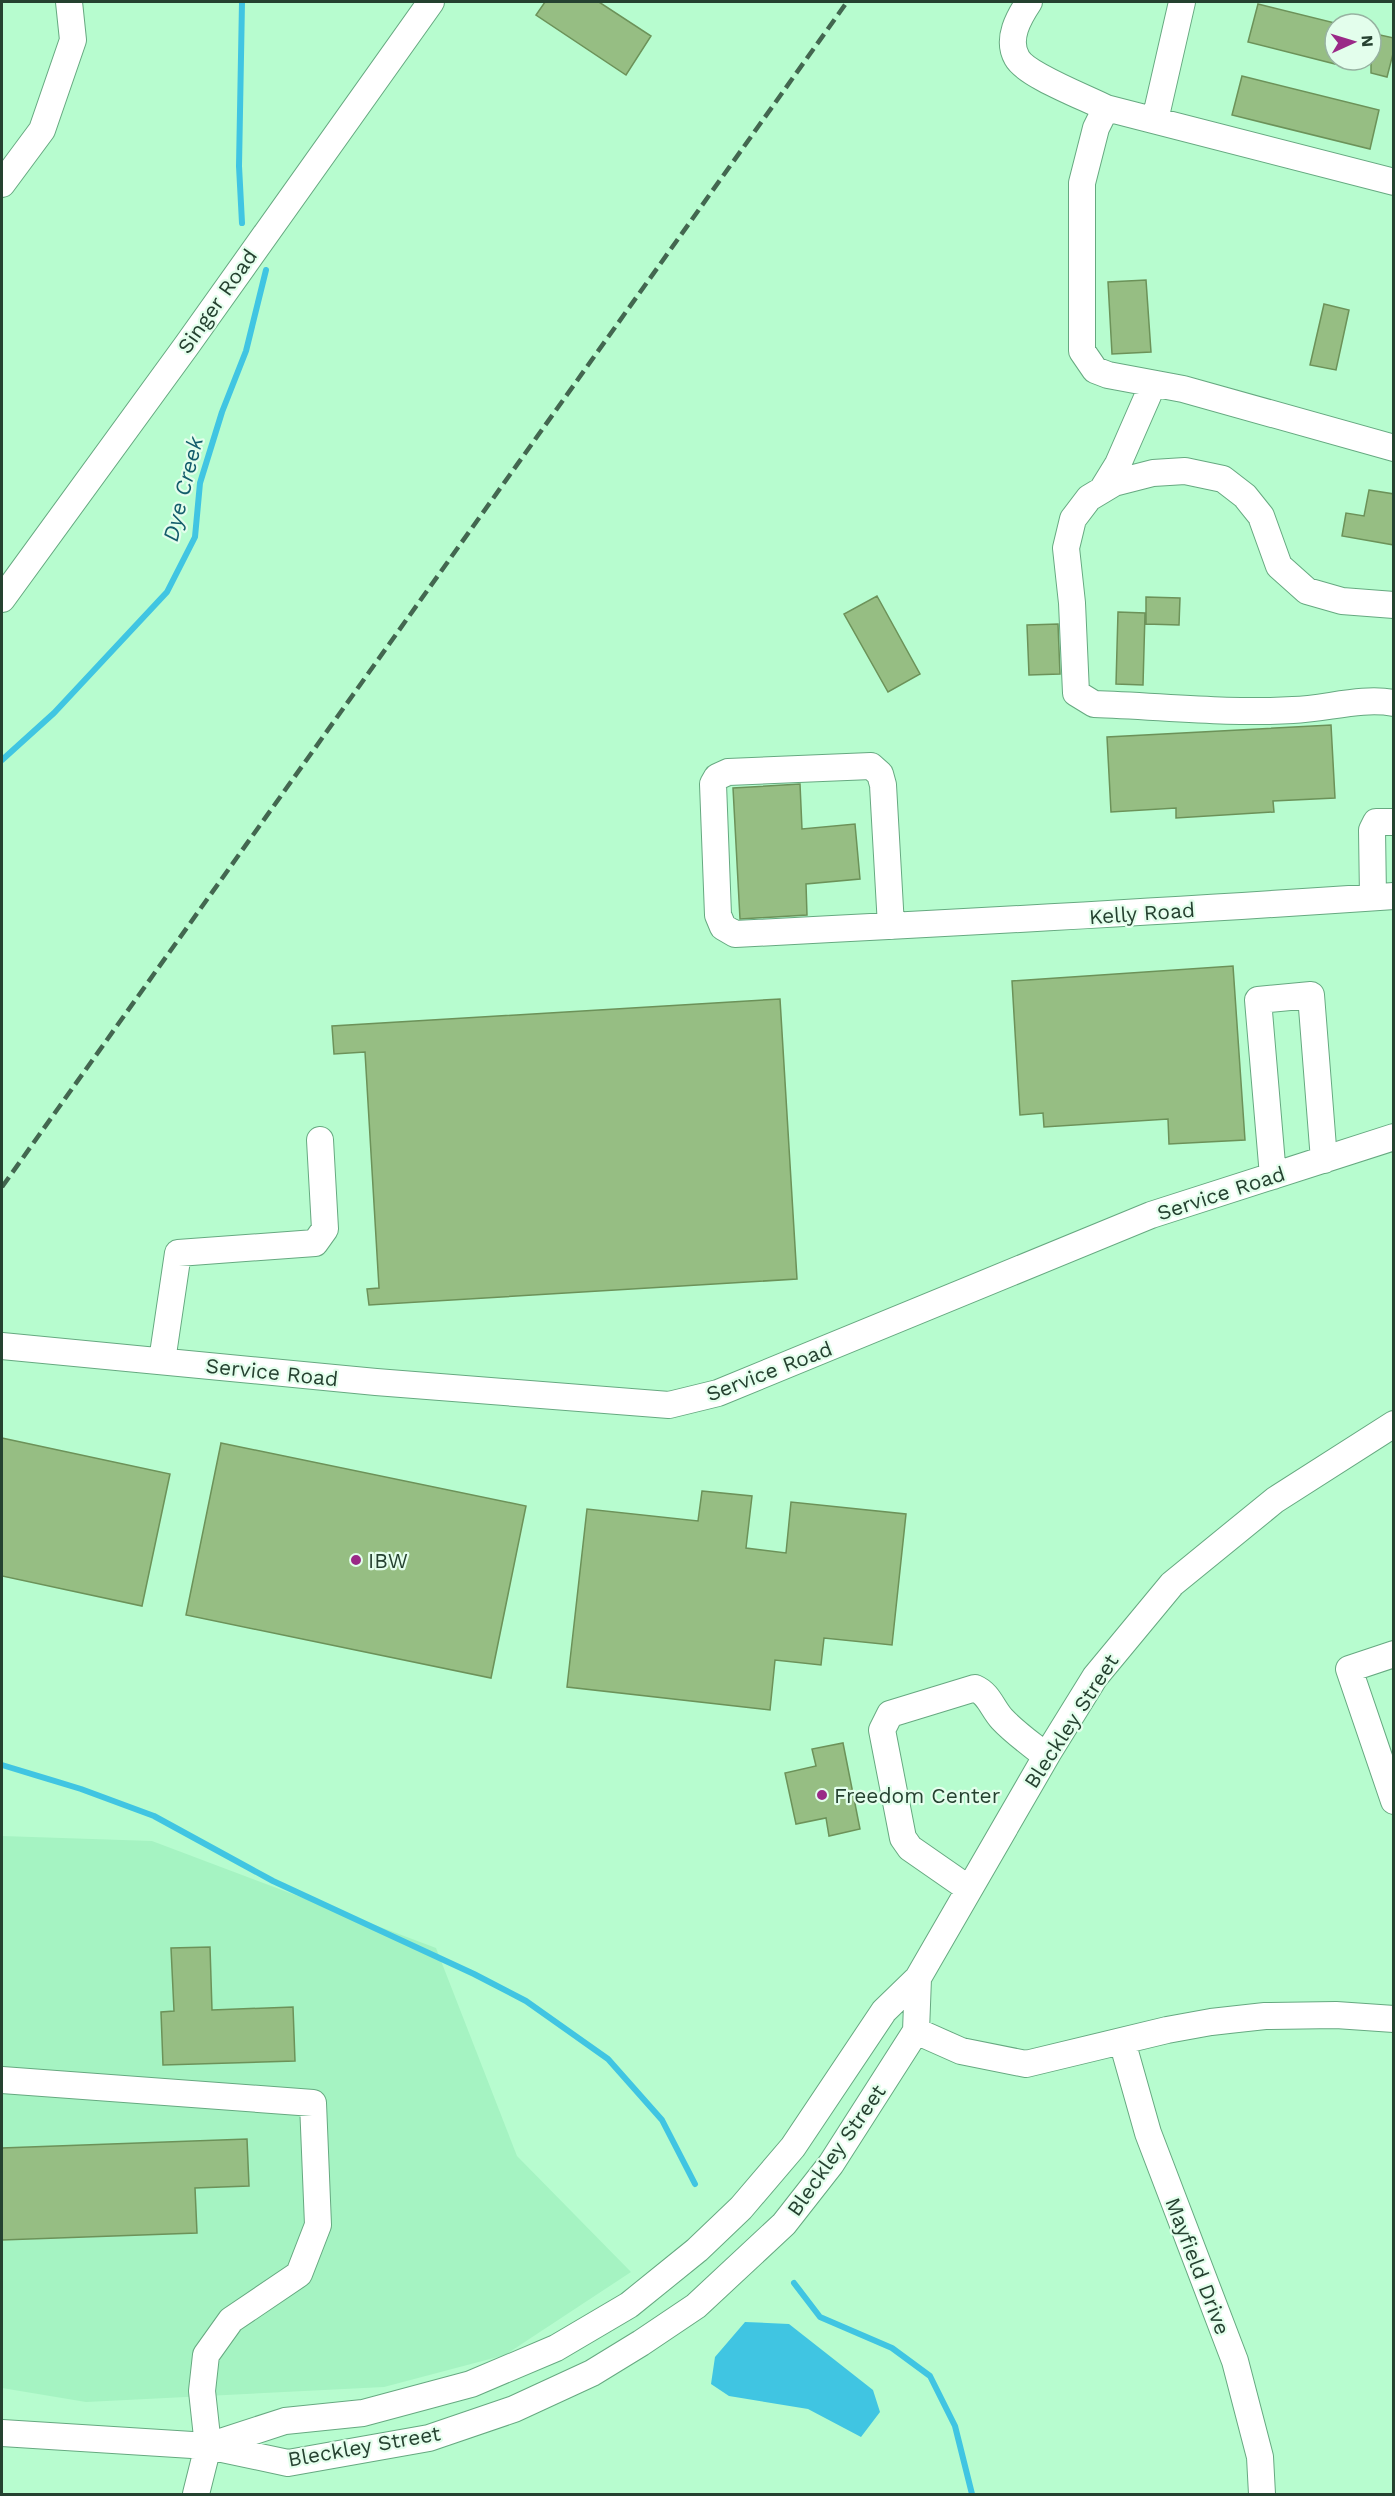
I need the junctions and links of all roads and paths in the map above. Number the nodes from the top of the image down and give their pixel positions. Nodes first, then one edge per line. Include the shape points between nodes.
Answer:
1 (69, 2) edge
2 (431, 2) edge
3 (1029, 2) edge
4 (1182, 2) edge
5 (1106, 108) junction
6 (1155, 120) junction
7 (1394, 182) edge
8 (2, 184) edge
9 (1153, 384) junction
10 (1394, 448) edge
11 (1102, 490) junction
12 (2, 599) edge
13 (1394, 604) edge
14 (1394, 703) edge
15 (1394, 822) edge
16 (1384, 897) edge
17 (891, 926) junction
18 (1394, 1137) edge
19 (320, 1140) dead end
20 (1324, 1160) junction
21 (1273, 1176) junction
22 (2, 1346) edge
23 (162, 1361) junction
24 (1394, 1424) edge
25 (1394, 1654) edge
26 (1046, 1756) junction
27 (1394, 1801) edge
28 (969, 1889) junction
29 (918, 1978) junction
30 (1394, 2019) edge
31 (916, 2031) junction
32 (1122, 2041) junction
33 (2, 2080) edge
34 (2, 2433) edge
35 (208, 2446) junction
36 (196, 2494) edge
37 (1262, 2494) edge

1 - 8 street via 73,40 42,130
2 - 12 street, Singer Road
3 - 5 street via 1012,36 1017,58 1034,73
4 - 6 street
5 - 6 street
5 - 9 street via 1095,128 1082,183 1082,351 1095,370
6 - 7 street
9 - 10 street
9 - 11 street via 1118,464
11 - 13 street via 1153,473 1185,471 1222,479 1245,496 1261,516 1279,566 1307,591 1342,601
11 - 14 street via 1089,498 1074,519 1066,548 1076,693 1094,704 1262,710 1378,700
15 - 16 street via 1376,822 1372,830
16 - 17 street, Kelly Road
17 - 17 street, Kelly Road via 735,934 723,927 718,915 713,784 717,777 728,772 871,765 884,785
18 - 20 street, Service Road
19 - 23 street via 325,1228 315,1243 178,1253
20 - 21 street, Service Road
20 - 21 street via 1311,995 1258,1000
21 - 23 street, Service Road via 1151,1215 718,1393 669,1405
22 - 23 street, Service Road
24 - 26 street, Bleckley Street via 1275,1500 1172,1584 1095,1677
25 - 27 street via 1349,1669
26 - 28 street, Bleckley Street
26 - 28 street via 1010,1728 984,1692 975,1688 890,1714 885,1722 882,1730 903,1838 918,1854
28 - 29 street, Bleckley Street
29 - 31 street, Bleckley Street
29 - 35 street, Bleckley Street via 884,2011 793,2147 741,2208 697,2250 629,2304 556,2348 471,2384 363,2413 285,2421
30 - 32 street via 1265,2016 1211,2022
31 - 32 street via 961,2051 1026,2064
31 - 35 street, Bleckley Street via 831,2164 784,2224 696,2306 592,2373 514,2409 429,2438 288,2463
32 - 37 street, Mayfield Drive via 1148,2133 1235,2361 1260,2457
33 - 35 street via 313,2103 318,2225 299,2274 231,2320 206,2355 202,2391
34 - 35 street, Bleckley Street
35 - 36 street

